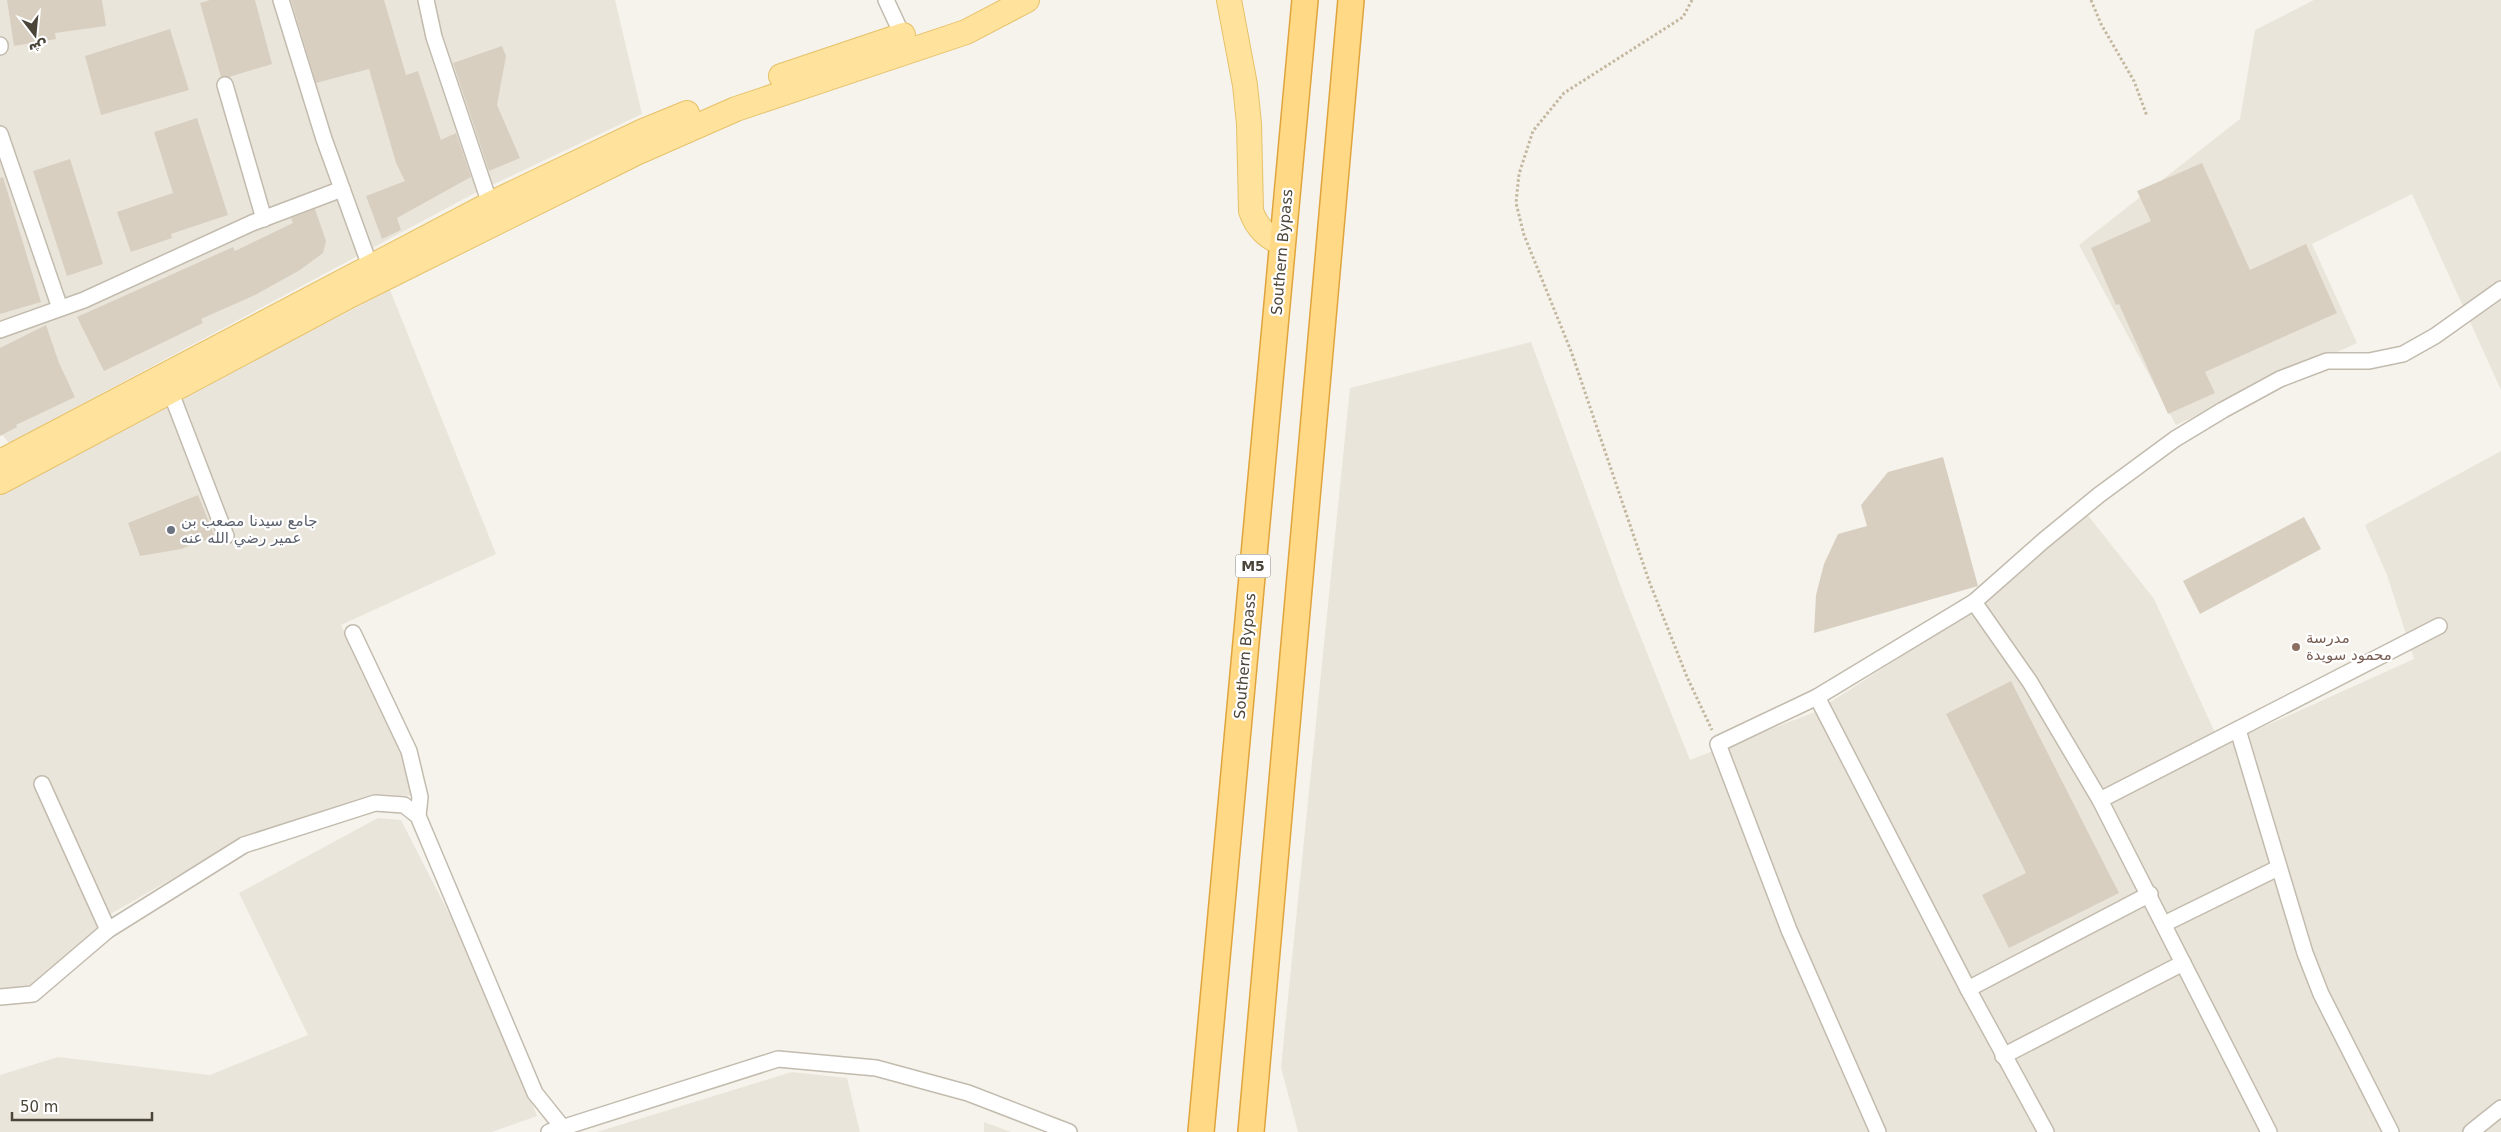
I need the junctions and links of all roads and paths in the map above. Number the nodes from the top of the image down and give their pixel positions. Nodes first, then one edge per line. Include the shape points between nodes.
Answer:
1 (281, 0) edge
2 (426, 0) edge
3 (886, 0) edge
4 (1027, 0) edge
5 (1229, 0) edge
6 (1306, 0) edge
7 (1351, 0) edge
8 (1692, 0) edge
9 (2091, 0) edge
10 (906, 43) junction
11 (225, 85) dead end
12 (2147, 116) dead end
13 (0, 134) edge
14 (342, 189) junction
15 (490, 204) junction
16 (264, 219) junction
17 (1283, 244) junction
18 (370, 266) junction
19 (2501, 289) edge
20 (60, 308) junction
21 (0, 330) edge
22 (171, 393) junction
23 (2, 457) edge
24 (0, 482) edge
25 (226, 536) dead end
26 (1974, 602) junction
27 (2439, 626) dead end
28 (353, 633) dead end
29 (1817, 698) junction
30 (2238, 730) junction
31 (1718, 744) junction
32 (42, 784) dead end
33 (2100, 800) junction
34 (418, 816) junction
35 (2278, 868) junction
36 (2150, 894) junction
37 (2164, 924) junction
38 (108, 930) junction
39 (2183, 963) junction
40 (1968, 989) junction
41 (0, 997) edge
42 (2003, 1056) junction
43 (2501, 1108) edge
44 (556, 1130) edge
45 (1069, 1132) edge
46 (1201, 1132) edge
47 (1251, 1132) edge
48 (1878, 1132) edge
49 (2046, 1132) edge
50 (2269, 1132) edge
51 (2391, 1132) edge
52 (2471, 1132) edge

1 - 14 street
2 - 15 street via 434,37
3 - 10 street
4 - 10 main road via 966,32
5 - 17 main road via 1245,85 1251,211 1266,235
6 - 17 highway, Southern Bypass / M5
7 - 47 highway
8 - 31 path via 1683,17 1564,93 1533,131 1519,174 1516,203 1524,236 1571,351 1649,581
9 - 12 path via 2101,24 2134,80
10 - 15 main road via 772,80 689,112
10 - 22 main road via 653,145 446,246
11 - 16 street
13 - 20 street
14 - 16 street
14 - 18 street
15 - 18 main road
16 - 20 street
17 - 46 highway, Southern Bypass / M5
18 - 23 main road
19 - 26 street via 2420,346 2369,362 2327,361 2280,379 2174,439 2043,541
20 - 21 street
22 - 24 main road
22 - 25 street
26 - 29 street
26 - 33 street via 2030,682
27 - 30 street
28 - 34 street via 410,751 420,797
29 - 31 street
29 - 40 street
30 - 33 street
30 - 35 street
31 - 48 street via 1789,930
32 - 38 street
33 - 36 street
34 - 38 street via 404,805 375,803 244,845
34 - 44 street via 535,1093
35 - 37 street
35 - 51 street via 2321,994
36 - 37 street
36 - 40 street
37 - 39 street
38 - 41 street via 33,994
39 - 42 street
39 - 50 street
40 - 42 street
42 - 49 street
43 - 52 street
44 - 45 street via 778,1060 876,1068 968,1093

